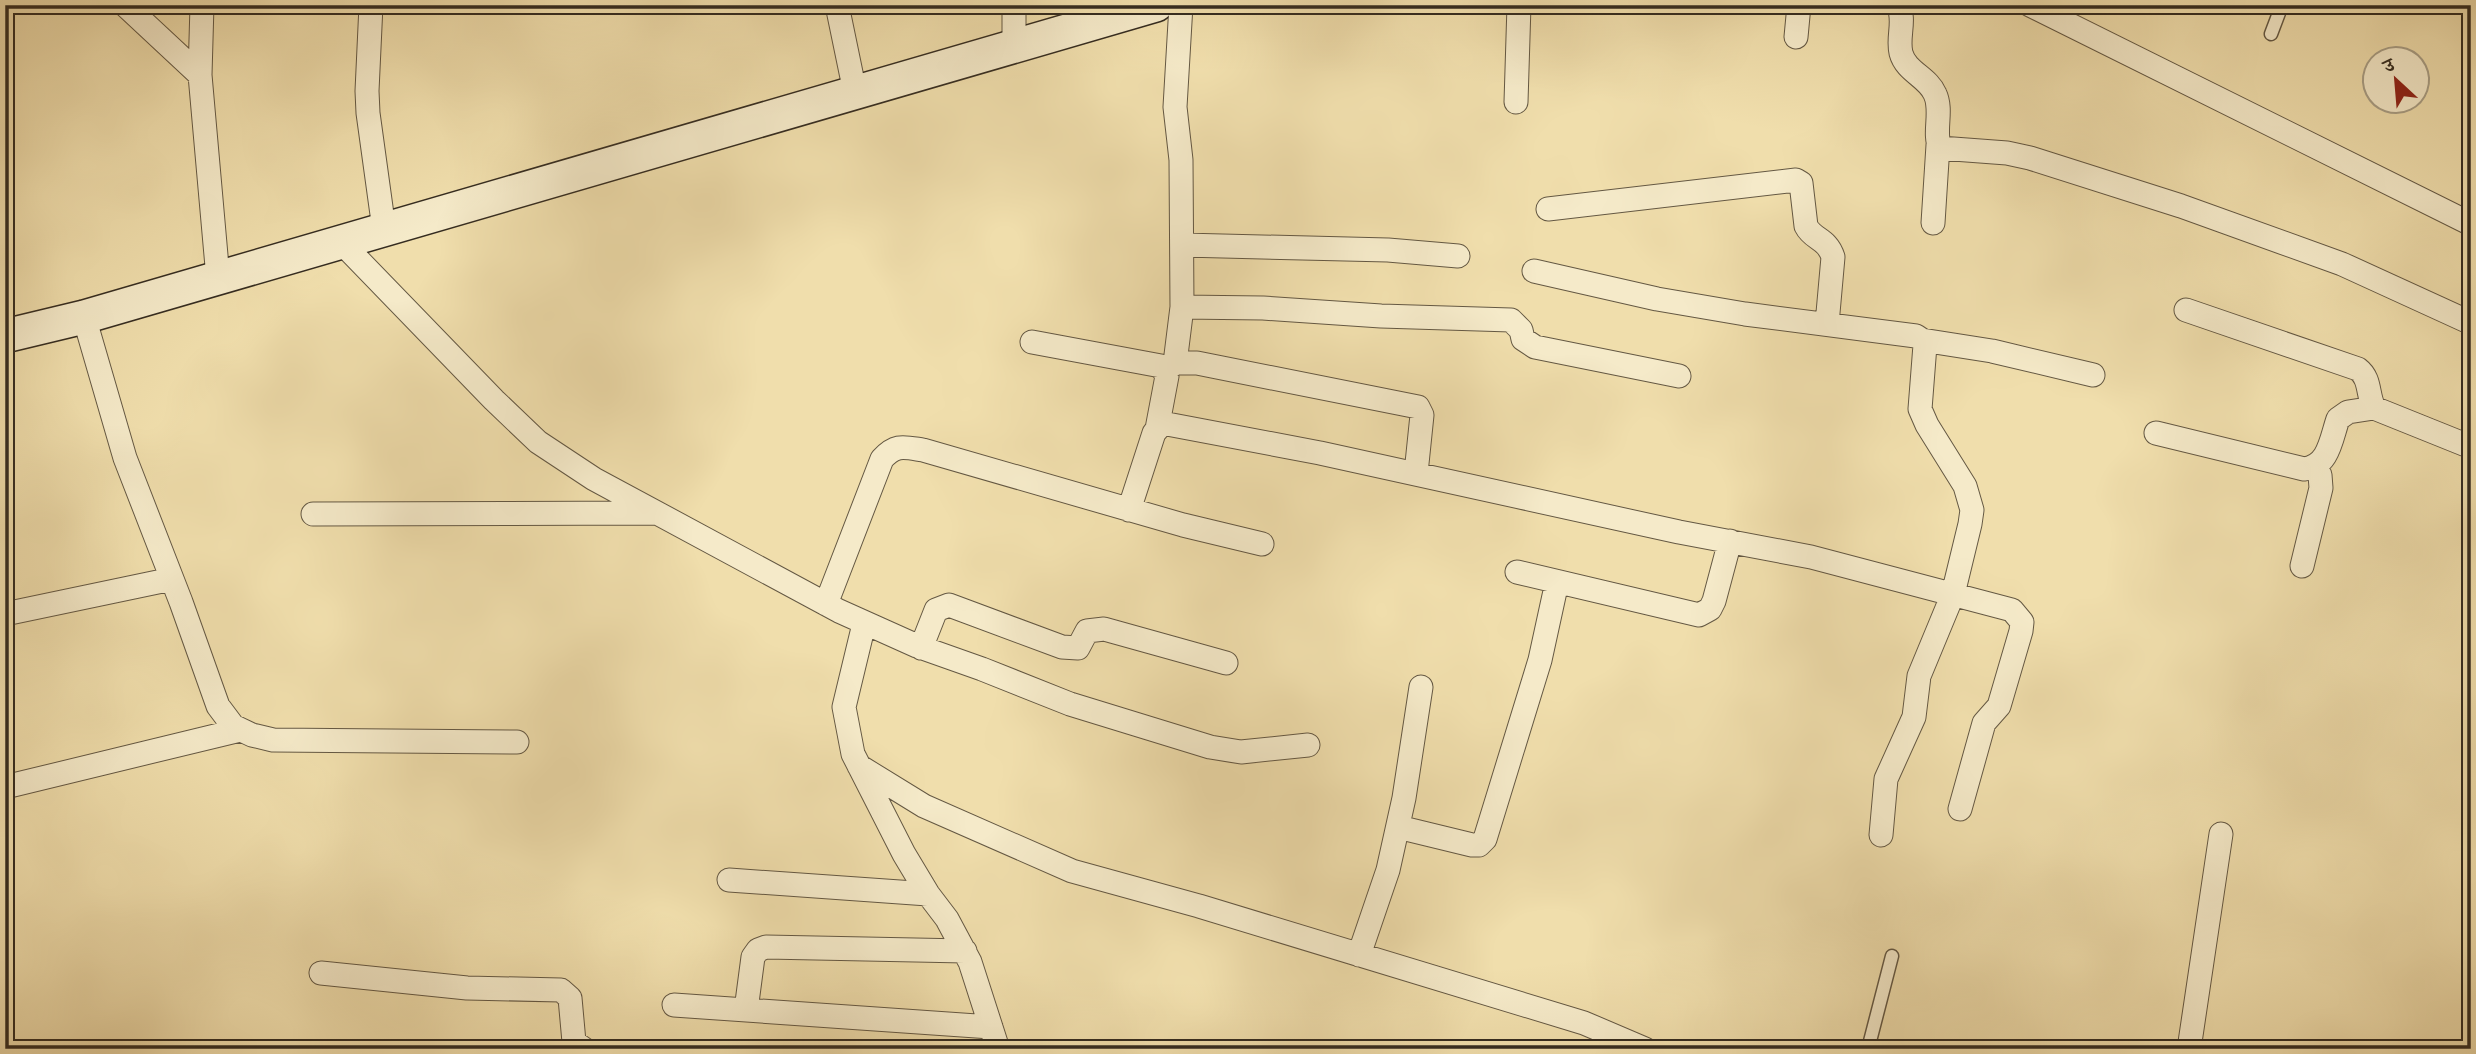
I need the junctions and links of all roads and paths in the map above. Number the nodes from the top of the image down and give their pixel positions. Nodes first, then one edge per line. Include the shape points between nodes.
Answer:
1 (125, 5) edge
2 (202, 5) edge
3 (371, 5) edge
4 (837, 5) edge
5 (1014, 5) edge
6 (1181, 5) edge
7 (1519, 5) edge
8 (1799, 5) edge
9 (1898, 5) edge
10 (2030, 5) edge
11 (2283, 5) edge
12 (1135, 8) edge
13 (2270, 33) dead end
14 (1796, 37) dead end
15 (1014, 46) junction
16 (200, 75) junction
17 (855, 92) junction
18 (1516, 102) dead end
19 (1938, 145) junction
20 (1548, 209) dead end
21 (1933, 223) dead end
22 (2471, 225) edge
23 (384, 229) junction
24 (341, 242) junction
25 (1183, 245) junction
26 (1458, 256) dead end
27 (1534, 271) dead end
28 (218, 278) junction
29 (1182, 307) junction
30 (2186, 310) dead end
31 (84, 317) junction
32 (2471, 323) edge
33 (1827, 324) junction
34 (5, 335) edge
35 (1922, 340) junction
36 (1032, 342) dead end
37 (1170, 367) junction
38 (2093, 375) dead end
39 (1679, 376) dead end
40 (2374, 408) junction
41 (1157, 429) junction
42 (2156, 433) dead end
43 (2471, 446) edge
44 (2313, 468) junction
45 (1416, 473) junction
46 (1129, 510) junction
47 (660, 513) junction
48 (313, 514) dead end
49 (1730, 541) junction
50 (1262, 544) dead end
51 (2302, 566) dead end
52 (1517, 572) dead end
53 (172, 579) junction
54 (1558, 582) junction
55 (1953, 594) junction
56 (826, 604) junction
57 (5, 614) edge
58 (864, 624) junction
59 (921, 648) junction
60 (1226, 663) dead end
61 (1422, 687) dead end
62 (240, 730) junction
63 (517, 742) dead end
64 (1308, 745) dead end
65 (859, 766) junction
66 (5, 787) edge
67 (1960, 809) dead end
68 (1398, 827) junction
69 (2221, 834) dead end
70 (1881, 835) dead end
71 (729, 880) dead end
72 (928, 894) junction
73 (965, 951) junction
74 (1359, 955) junction
75 (1892, 956) dead end
76 (321, 973) dead end
77 (674, 1005) dead end
78 (747, 1010) junction
79 (991, 1027) junction
80 (584, 1049) edge
81 (998, 1049) edge
82 (1645, 1049) edge
83 (1868, 1049) edge
84 (2189, 1049) edge

1 - 16 street
2 - 16 street
3 - 23 street via 368,113
4 - 17 street
5 - 15 street
6 - 25 street via 1175,107
7 - 18 street
8 - 14 street
9 - 19 street via 1902,13 1901,54 1936,95
10 - 22 street
11 - 13 lane
12 - 15 main road
15 - 17 main road
16 - 28 street
17 - 23 main road
19 - 21 street
19 - 32 street via 2030,158 2181,206 2342,264
20 - 33 street via 1796,180 1801,183 1806,226 1830,247 1833,257
23 - 24 main road
24 - 28 main road
24 - 47 street via 538,442 594,479
25 - 26 street
25 - 29 street
27 - 33 street via 1657,299
28 - 31 main road
29 - 37 street
29 - 39 street via 1511,320 1523,339 1535,347
30 - 40 street via 2358,369 2368,381
31 - 34 main road
31 - 53 street via 125,458
33 - 35 street
35 - 38 street
35 - 55 street via 1920,409 1965,486 1972,510
36 - 37 street
37 - 41 street
37 - 45 street via 1197,363 1418,407 1422,415
40 - 43 street
40 - 44 street via 2341,415 2325,457
41 - 45 street via 1167,424 1182,426
41 - 46 street
42 - 44 street
44 - 51 street via 2320,475 2321,488
45 - 49 street
46 - 50 street
46 - 56 street via 923,450 891,450 882,459
47 - 48 street
47 - 56 street
49 - 54 street via 1714,601 1699,615
49 - 55 street
52 - 54 street
53 - 57 street
53 - 62 street via 218,706
54 - 68 street via 1540,660 1485,839 1472,845
55 - 67 street via 2012,610 2022,622 1999,706 1984,723
55 - 70 street via 1919,676 1914,717 1886,779
56 - 58 street
58 - 59 street
58 - 65 street via 845,707
59 - 60 street via 936,610 949,605 1062,647 1078,648 1087,631 1104,629
59 - 64 street via 1070,704 1210,747 1250,752
61 - 68 street
62 - 63 street via 273,740
62 - 66 street
65 - 72 street
65 - 74 street via 924,806 1072,872
68 - 74 street
69 - 84 street
71 - 72 street
72 - 73 street
73 - 78 street via 766,947 753,957
73 - 79 street
74 - 82 street via 1584,1023
75 - 83 lane
76 - 80 street via 467,988 561,990 570,998 574,1042
77 - 78 street
78 - 79 street
79 - 81 street

